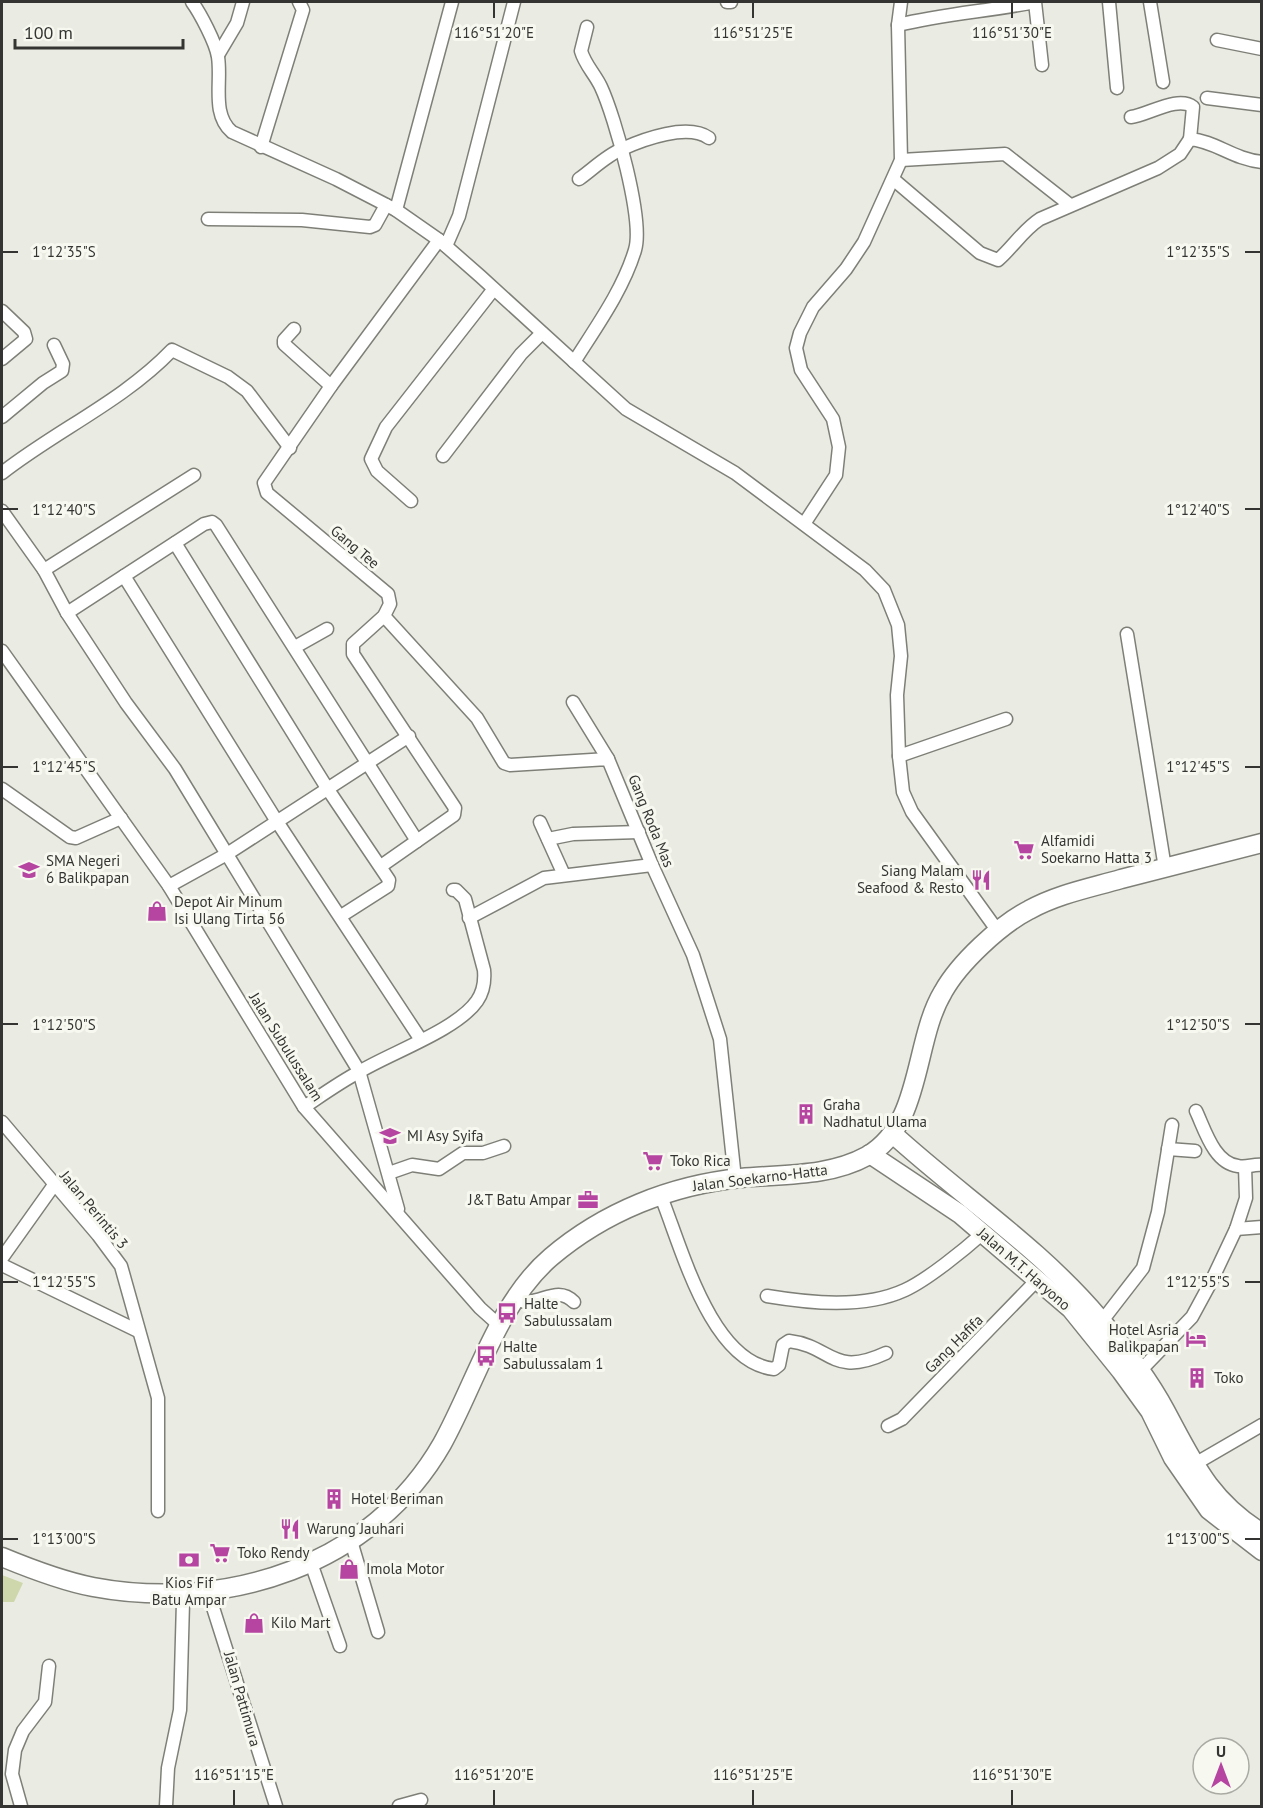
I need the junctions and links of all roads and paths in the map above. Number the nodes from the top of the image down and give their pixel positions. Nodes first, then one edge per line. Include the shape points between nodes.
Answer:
1 (192, 2) edge
2 (243, 2) edge
3 (452, 2) edge
4 (514, 2) edge
5 (902, 2) edge
6 (1109, 2) edge
7 (1150, 2) edge
8 (303, 4) edge
9 (898, 25) junction
10 (587, 27) dead end
11 (1217, 40) dead end
12 (1262, 49) edge
13 (218, 54) junction
14 (1042, 65) dead end
15 (1163, 82) dead end
16 (1117, 88) dead end
17 (1207, 98) dead end
18 (1262, 105) edge
19 (1131, 117) dead end
20 (710, 138) dead end
21 (1190, 139) junction
22 (261, 147) junction
23 (621, 149) junction
24 (901, 160) junction
25 (1262, 162) edge
26 (893, 178) junction
27 (579, 179) dead end
28 (1070, 205) junction
29 (391, 207) junction
30 (208, 219) dead end
31 (442, 243) junction
32 (493, 290) junction
33 (2, 311) edge
34 (294, 329) dead end
35 (542, 333) junction
36 (54, 345) dead end
37 (2, 359) edge
38 (574, 362) junction
39 (331, 386) junction
40 (2, 417) edge
41 (290, 448) junction
42 (443, 456) dead end
43 (2, 473) edge
44 (194, 475) dead end
45 (411, 501) dead end
46 (2, 511) edge
47 (804, 524) junction
48 (175, 543) junction
49 (44, 570) junction
50 (124, 576) junction
51 (67, 613) junction
52 (384, 616) junction
53 (327, 629) dead end
54 (1127, 634) dead end
55 (295, 647) junction
56 (2, 651) edge
57 (573, 702) dead end
58 (1006, 719) dead end
59 (409, 736) junction
60 (899, 756) junction
61 (608, 759) junction
62 (367, 761) junction
63 (327, 788) junction
64 (2, 789) edge
65 (121, 818) junction
66 (276, 820) junction
67 (540, 822) dead end
68 (639, 832) junction
69 (548, 839) junction
70 (417, 841) junction
71 (1262, 843) edge
72 (227, 854) junction
73 (652, 865) junction
74 (381, 866) junction
75 (1165, 868) junction
76 (564, 874) junction
77 (169, 886) junction
78 (453, 890) dead end
79 (341, 916) junction
80 (469, 918) junction
81 (997, 930) junction
82 (421, 1040) junction
83 (359, 1071) junction
84 (304, 1107) junction
85 (1196, 1111) dead end
86 (2, 1122) edge
87 (1172, 1125) dead end
88 (893, 1134) junction
89 (5, 1137) edge
90 (504, 1146) dead end
91 (1168, 1149) junction
92 (1195, 1151) dead end
93 (870, 1154) junction
94 (1262, 1165) edge
95 (1245, 1167) junction
96 (388, 1173) junction
97 (735, 1179) junction
98 (54, 1185) junction
99 (660, 1194) junction
100 (399, 1213) junction
101 (1262, 1227) edge
102 (1236, 1230) junction
103 (983, 1233) junction
104 (2, 1258) edge
105 (2, 1265) edge
106 (1038, 1279) junction
107 (767, 1296) dead end
108 (515, 1299) junction
109 (574, 1302) dead end
110 (1102, 1320) junction
111 (500, 1326) junction
112 (138, 1331) junction
113 (886, 1353) dead end
114 (1140, 1371) junction
115 (1262, 1425) edge
116 (888, 1426) dead end
117 (1193, 1465) junction
118 (158, 1511) dead end
119 (1262, 1533) edge
120 (351, 1541) junction
121 (1262, 1551) edge
122 (2, 1557) edge
123 (310, 1563) junction
124 (2, 1567) edge
125 (33, 1574) junction
126 (209, 1593) junction
127 (183, 1602) junction
128 (378, 1632) dead end
129 (340, 1646) dead end
130 (49, 1666) dead end
131 (421, 1800) dead end
132 (21, 1806) edge
133 (166, 1806) edge
134 (276, 1806) edge
135 (399, 1806) edge

1 - 13 street
2 - 13 street via 237,23
3 - 29 street
4 - 31 street, Gang Tee via 459,216
5 - 9 street
6 - 16 street
7 - 15 street
8 - 22 street
9 - 14 street via 933,16 1035,2
9 - 24 street
10 - 23 street via 581,51 600,86
11 - 12 street
13 - 22 street via 220,114 224,125
17 - 18 street
19 - 21 street via 1184,102 1191,104
20 - 23 street via 698,132 678,132
21 - 25 street via 1201,140 1238,158
21 - 28 street via 1180,154 1158,168
22 - 29 street
23 - 27 street
23 - 38 street via 637,222 636,248 609,305
24 - 26 street
24 - 28 street via 1005,154
26 - 28 street via 993,260 1011,249 1027,227
26 - 47 street via 864,242 813,307 800,333 797,362 833,419 840,447 836,475
29 - 30 street via 370,227 302,220
29 - 31 street
31 - 32 street
31 - 39 street, Gang Tee
32 - 35 street
32 - 45 street via 386,427 371,459 377,471
33 - 37 street via 24,332 26,339
34 - 39 street via 284,344
35 - 38 street
35 - 42 street via 521,354
36 - 40 street via 63,364 62,372
38 - 47 street via 626,410 735,473
39 - 41 street, Gang Tee
41 - 43 street via 247,391 228,377 172,350 96,411
41 - 52 street, Gang Tee via 264,483 264,489 388,594 390,604
44 - 49 street
46 - 49 street
47 - 60 street via 865,570 884,590 898,625 900,645
48 - 50 street
48 - 55 street via 204,524 212,522 221,528
48 - 63 street
49 - 51 street
50 - 51 street
50 - 66 street
51 - 72 street via 126,704 175,769
52 - 59 street via 352,649
52 - 61 street via 477,718 504,763
53 - 55 street
54 - 75 street
55 - 62 street
56 - 65 street, Jalan Subulussalam
57 - 61 street, Gang Roda Mas
58 - 60 street
59 - 62 street
59 - 70 street via 455,808 454,815
60 - 81 street via 903,792 912,812
61 - 68 street, Gang Roda Mas
62 - 63 street
62 - 70 street
63 - 66 street
63 - 74 street
64 - 65 street via 70,837 76,838
65 - 77 street, Jalan Subulussalam
66 - 72 street
66 - 79 street
67 - 69 street
68 - 69 street via 573,834
68 - 73 street, Gang Roda Mas
69 - 76 street
70 - 74 street
71 - 75 highway, Jalan Soekarno-Hatta
72 - 77 street
72 - 83 street
73 - 76 street
73 - 97 street, Gang Roda Mas via 693,955 720,1039
74 - 79 street via 390,880 388,886
75 - 81 highway, Jalan Soekarno-Hatta via 1067,894 1030,909
76 - 80 street via 531,883
77 - 84 street, Jalan Subulussalam
78 - 80 street via 465,899
79 - 82 street
80 - 82 street via 484,970 482,992 465,1013
81 - 88 highway, Jalan Soekarno-Hatta via 943,990 905,1110
82 - 83 street
83 - 84 street
83 - 96 street
84 - 100 street, Jalan Subulussalam
85 - 95 street via 1221,1158 1228,1164
86 - 89 street, Jalan Perintis 3
87 - 91 street
88 - 93 highway, Jalan Soekarno-Hatta
88 - 110 highway, Jalan M.T. Haryono via 1045,1261
89 - 98 street, Jalan Perintis 3
90 - 96 street via 463,1154 439,1169 412,1165
91 - 92 street
91 - 110 street via 1158,1212 1143,1268
93 - 97 highway, Jalan Soekarno-Hatta via 841,1167
93 - 103 highway, Jalan M.T. Haryono
94 - 95 street
95 - 102 street via 1246,1198
96 - 100 street
97 - 99 highway, Jalan Soekarno-Hatta
98 - 104 street
98 - 112 street, Jalan Perintis 3 via 121,1266
99 - 108 highway, Jalan Soekarno-Hatta via 578,1236 533,1273
99 - 113 street via 704,1304 736,1352 774,1369 779,1365 783,1345 789,1341 846,1362 864,1362
100 - 111 street, Jalan Subulussalam
101 - 102 street
102 - 114 street via 1192,1317
103 - 106 highway, Jalan M.T. Haryono
103 - 107 street via 913,1286 897,1293 828,1303
105 - 112 street
106 - 116 street, Gang Hafifa via 902,1419
106 - 121 highway, Jalan M.T. Haryono via 1071,1309 1121,1371 1150,1411 1173,1458 1209,1510
108 - 109 street via 529,1303 560,1293
108 - 111 highway, Jalan Soekarno-Hatta
110 - 114 highway, Jalan M.T. Haryono
111 - 120 highway, Jalan Soekarno-Hatta via 440,1447 387,1514
112 - 118 street, Jalan Perintis 3 via 158,1398
114 - 117 highway, Jalan M.T. Haryono
115 - 117 street
117 - 119 highway, Jalan M.T. Haryono via 1224,1506
120 - 123 highway, Jalan Soekarno-Hatta
120 - 128 street
122 - 125 highway, Jalan Soekarno-Hatta
123 - 126 highway, Jalan Soekarno-Hatta
123 - 129 street
124 - 125 highway, Jalan Soekarno-Hatta
125 - 126 highway, Jalan Soekarno-Hatta via 109,1590
125 - 127 highway, Jalan Soekarno-Hatta via 53,1588 114,1600
126 - 127 highway, Jalan Soekarno-Hatta
126 - 134 street, Jalan Pattimura
127 - 133 street via 180,1710 168,1768
130 - 132 street via 45,1702 23,1731 15,1750 12,1774
131 - 135 street

